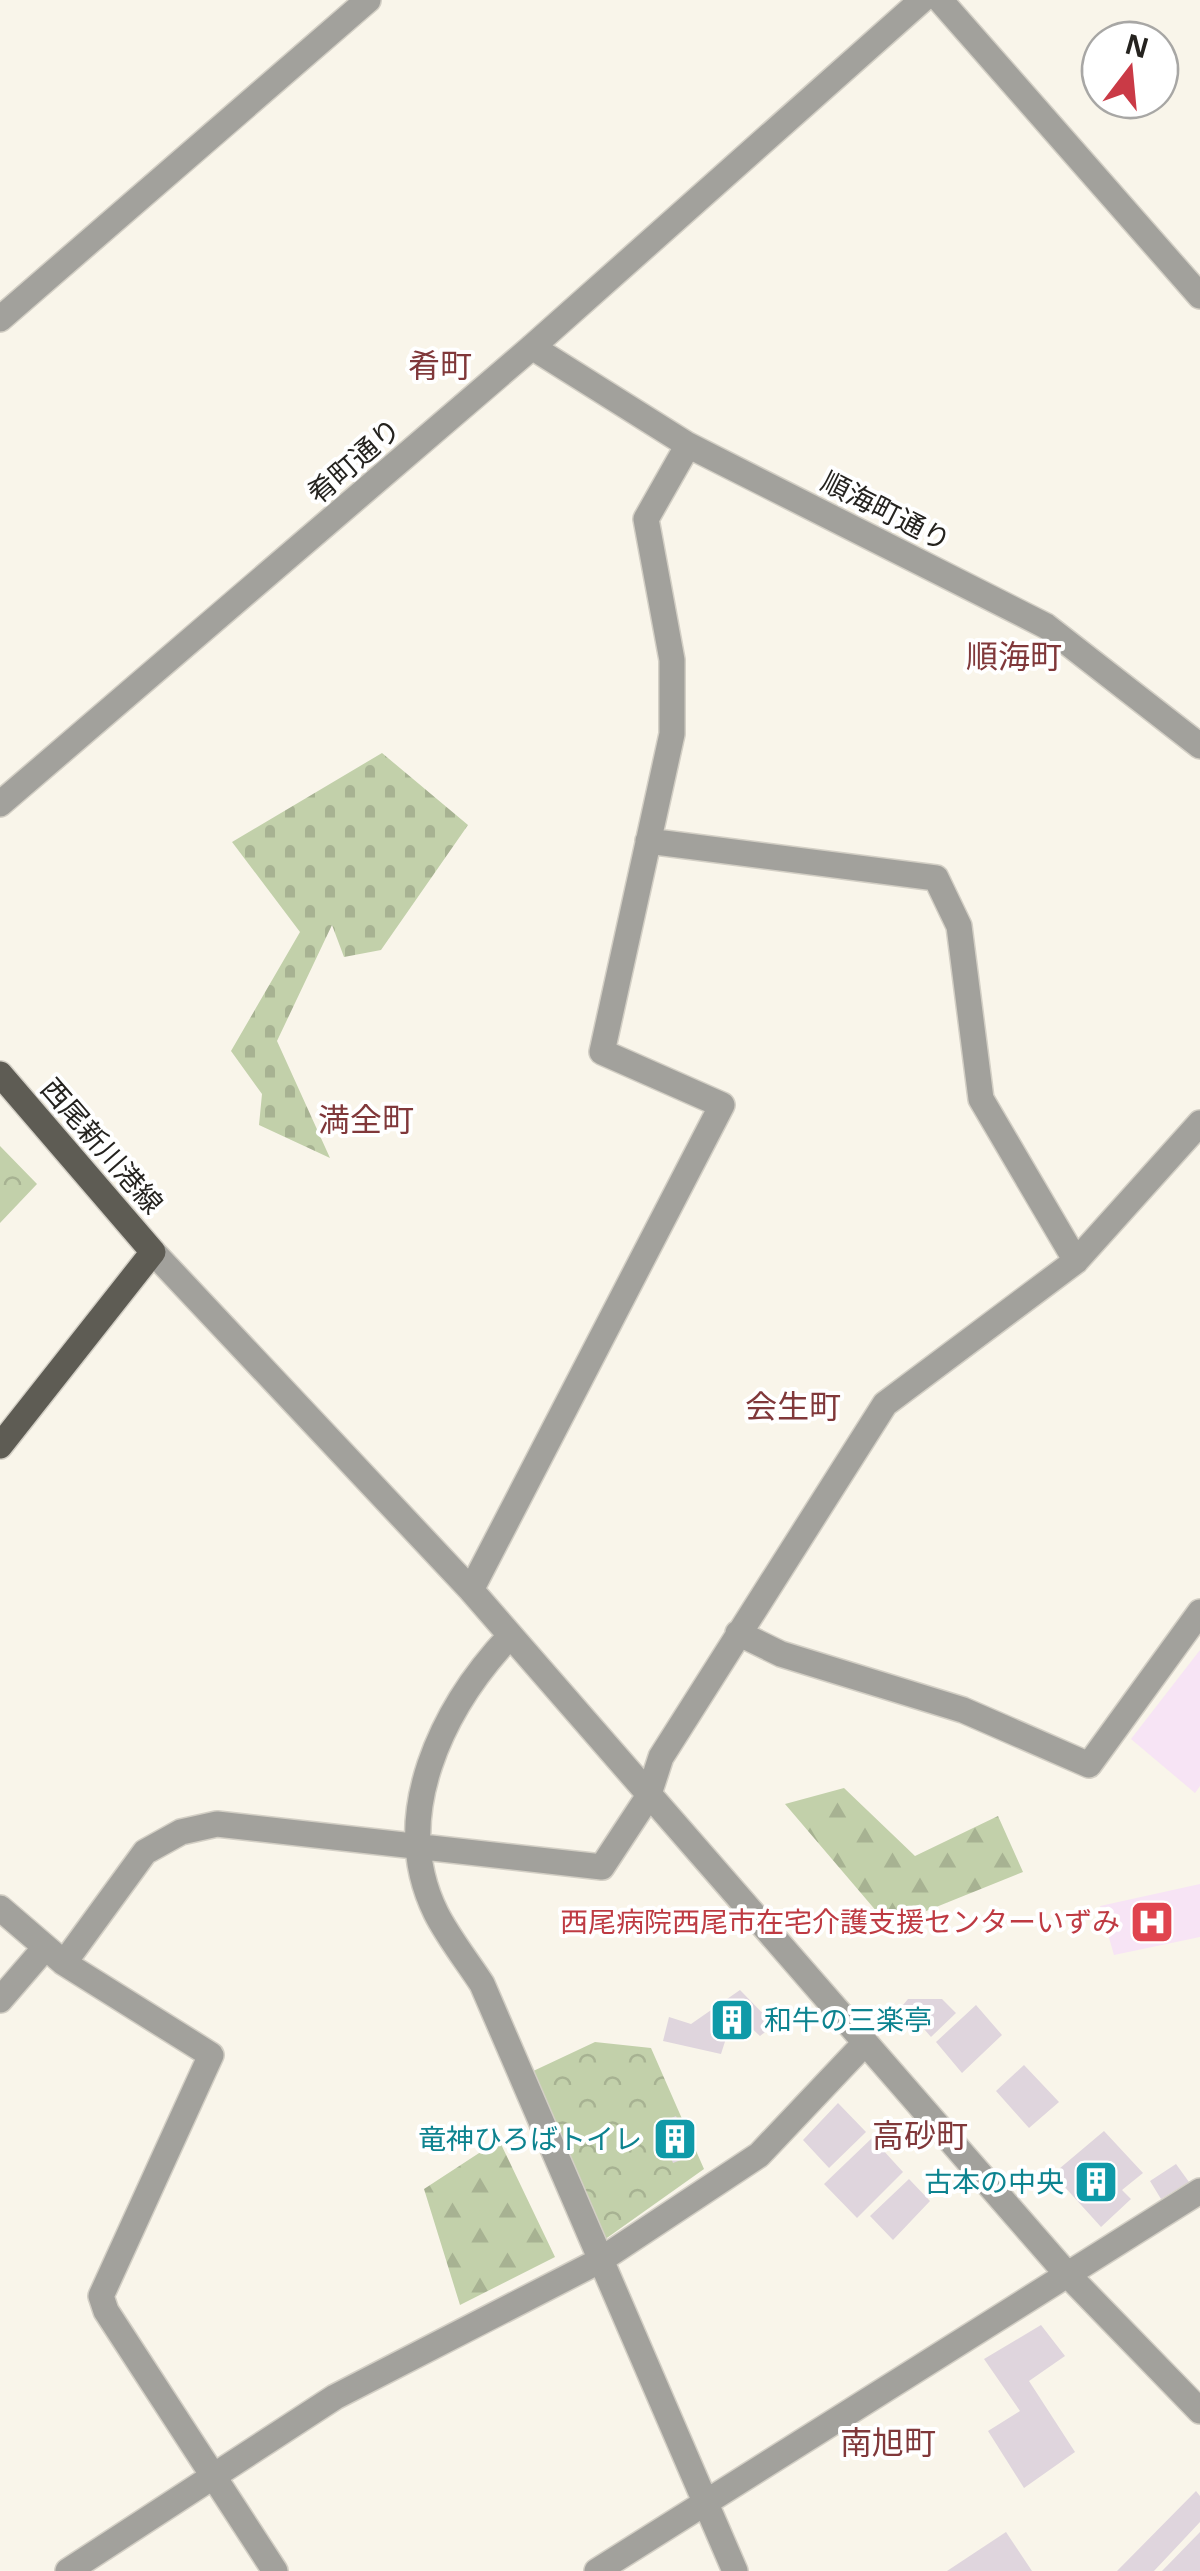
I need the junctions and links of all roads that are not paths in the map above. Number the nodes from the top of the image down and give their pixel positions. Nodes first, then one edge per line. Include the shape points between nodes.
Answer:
1 (368, 0) edge
2 (922, 0) edge
3 (940, 0) edge
4 (1200, 296) edge
5 (0, 319) edge
6 (532, 348) junction
7 (688, 445) junction
8 (1200, 746) edge
9 (0, 804) edge
10 (648, 841) junction
11 (0, 1074) edge
12 (1200, 1123) edge
13 (153, 1252) junction
14 (1076, 1261) junction
15 (0, 1446) edge
16 (471, 1590) junction
17 (1200, 1612) edge
18 (738, 1634) junction
19 (510, 1636) junction
20 (648, 1798) junction
21 (416, 1848) junction
22 (0, 1908) edge
23 (54, 1956) junction
24 (0, 2000) edge
25 (866, 2043) junction
26 (1200, 2191) edge
27 (599, 2261) junction
28 (1066, 2273) junction
29 (1200, 2411) edge
30 (211, 2476) junction
31 (703, 2502) junction
32 (68, 2571) edge
33 (275, 2571) edge
34 (597, 2571) edge
35 (735, 2571) edge

1 - 5 street
2 - 6 street, 肴町通り
3 - 4 street
6 - 7 street, 順海町通り
6 - 9 street, 肴町通り
7 - 8 street, 順海町通り via 1046,626
7 - 10 street via 646,519 672,660 672,734
10 - 14 street via 936,878 958,926 981,1099
10 - 16 street via 602,1052 722,1106
11 - 13 main road, 西尾新川港線
12 - 14 street
13 - 15 main road, 西尾新川港線
13 - 16 street
14 - 18 street via 885,1404
16 - 19 street
17 - 18 street via 1089,1764 963,1710 780,1654
18 - 20 street via 661,1757
19 - 20 street
19 - 21 street via 446,1721 430,1760
20 - 21 street via 602,1867
20 - 25 street
21 - 23 street via 218,1824 181,1832 145,1852
21 - 27 street via 435,1912 482,1984
22 - 23 street
23 - 24 street
23 - 30 street via 211,2055 101,2296
25 - 27 street via 759,2155
25 - 28 street
26 - 28 street
27 - 30 street via 336,2397
27 - 31 street
28 - 29 street
28 - 31 street
30 - 32 street
30 - 33 street
31 - 34 street
31 - 35 street

